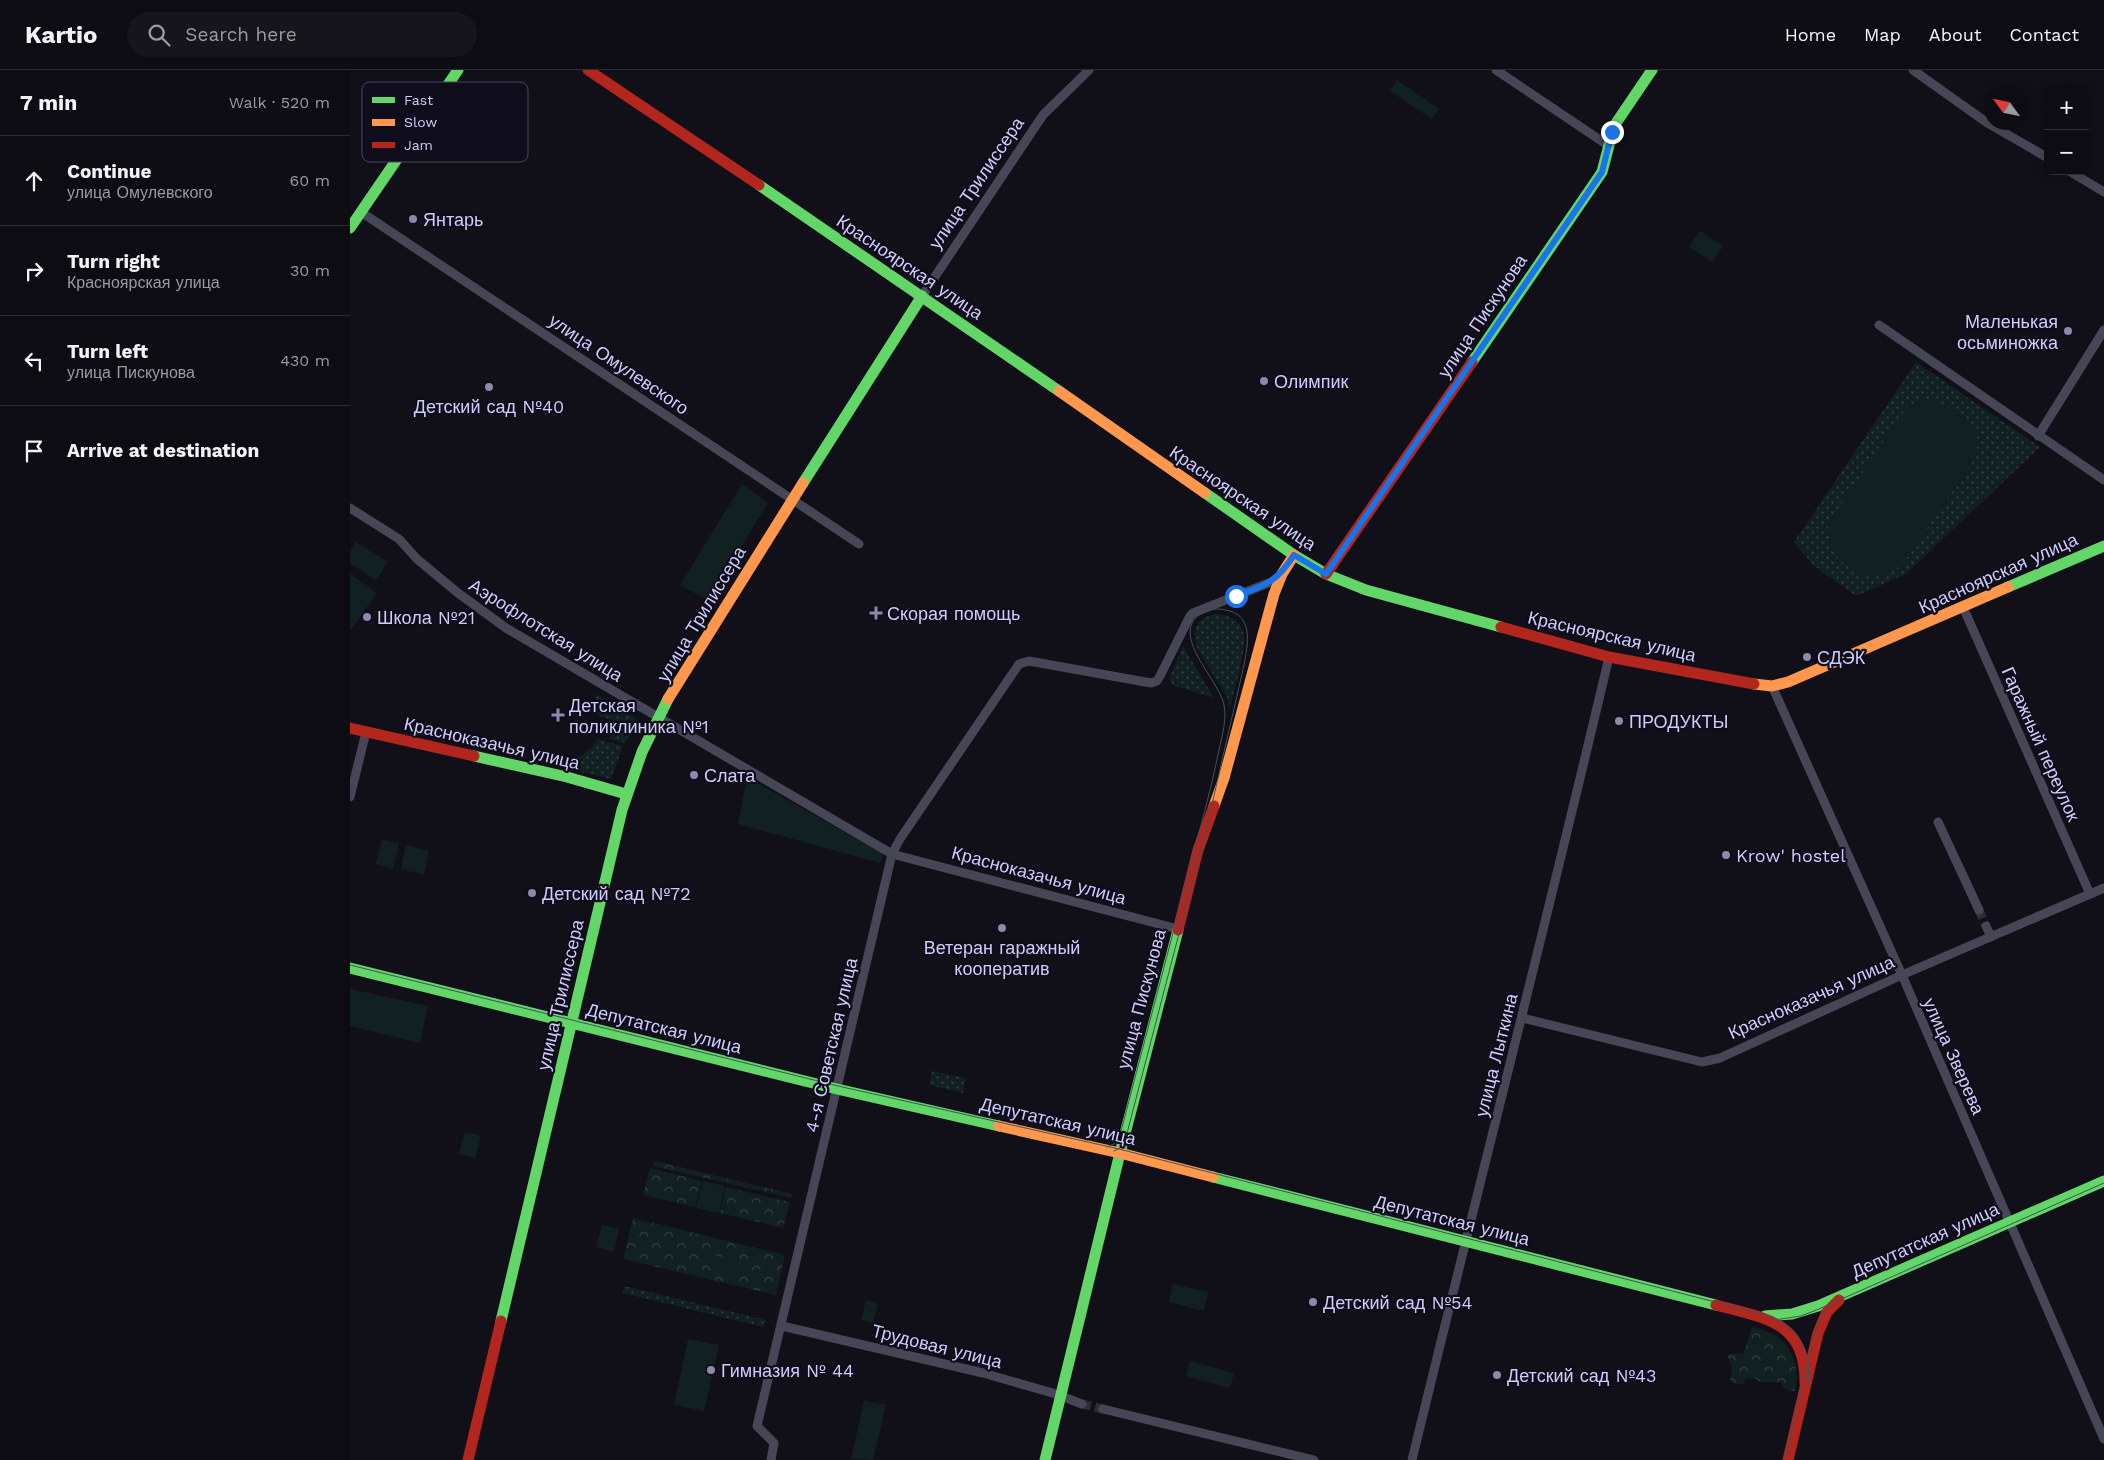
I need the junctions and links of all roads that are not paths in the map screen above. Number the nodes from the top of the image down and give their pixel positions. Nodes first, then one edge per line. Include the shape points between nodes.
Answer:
1 (458, 70) edge
2 (588, 70) edge
3 (1089, 70) edge
4 (1496, 70) edge
5 (1652, 70) edge
6 (1913, 70) edge
7 (450, 82) edge
8 (1609, 146) junction
9 (2044, 156) edge
10 (395, 162) edge
11 (2076, 175) edge
12 (2104, 192) edge
13 (361, 212) junction
14 (350, 228) edge
15 (922, 296) junction
16 (1879, 325) dead end
17 (2104, 330) edge
18 (2038, 436) junction
19 (2104, 480) edge
20 (792, 498) junction
21 (350, 508) edge
22 (859, 544) dead end
23 (2104, 546) edge
24 (1294, 555) junction
25 (1282, 574) junction
26 (1326, 574) junction
27 (1963, 606) junction
28 (1609, 657) junction
29 (1772, 686) junction
30 (659, 718) junction
31 (350, 728) edge
32 (366, 732) junction
33 (626, 794) junction
34 (350, 796) edge
35 (1938, 822) dead end
36 (892, 854) junction
37 (2104, 888) edge
38 (2090, 894) junction
39 (1979, 910) tunnel mouth
40 (1986, 926) tunnel mouth
41 (1178, 929) junction
42 (1990, 937) junction
43 (350, 968) edge
44 (1902, 975) junction
45 (1522, 1018) junction
46 (571, 1024) junction
47 (837, 1088) junction
48 (1120, 1152) junction
49 (2104, 1181) edge
50 (2010, 1222) junction
51 (1465, 1242) junction
52 (1854, 1291) junction
53 (1757, 1316) junction
54 (782, 1326) junction
55 (1806, 1383) junction
56 (1062, 1396) junction
57 (1082, 1404) tunnel mouth
58 (1103, 1409) tunnel mouth
59 (2104, 1439) edge
60 (468, 1460) edge
61 (771, 1460) edge
62 (1045, 1460) edge
63 (1314, 1460) edge
64 (1412, 1460) edge
65 (1788, 1460) edge

1 - 7 street
2 - 15 street, Красноярская улица
3 - 15 street, улица Трилиссера via 1043,116
4 - 8 street
5 - 8 street, улица Пискунова via 1614,126
6 - 9 street via 1986,122
8 - 26 street, улица Пискунова via 1602,172
10 - 13 street
11 - 12 street
13 - 14 street
13 - 20 street, улица Омулевского
15 - 20 street, улица Трилиссера
15 - 24 street, Красноярская улица
16 - 18 street
17 - 18 street
18 - 19 street
20 - 22 street, улица Омулевского
20 - 30 street, улица Трилиссера
21 - 30 street, Аэрофлотская улица via 399,539 417,559 479,610
23 - 27 street, Красноярская улица
24 - 25 street, улица Пискунова
24 - 26 street, Красноярская улица
25 - 36 street, 4-я Советская улица via 1271,582 1193,613 1160,676 1152,683 1029,661 1019,664
25 - 41 street, улица Пискунова via 1268,612 1224,778 1198,850
26 - 28 street, Красноярская улица via 1366,590
27 - 29 street, Красноярская улица
27 - 38 street, Гаражный переулок
28 - 29 street, Красноярская улица
28 - 45 street, улица Лыткина
29 - 44 street, улица Зверева
30 - 33 street, улица Трилиссера
30 - 36 street, Аэрофлотская улица
31 - 32 street, Красноказачья улица
32 - 33 street, Красноказачья улица via 567,777
32 - 34 street
33 - 46 street, улица Трилиссера
35 - 39 street
36 - 41 street, Красноказачья улица
36 - 47 street, 4-я Советская улица
37 - 38 street, Красноказачья улица
38 - 42 street, Красноказачья улица
40 - 42 street
41 - 48 street, улица Пискунова
42 - 44 street, Красноказачья улица
43 - 46 street, Депутатская улица
44 - 45 street, Красноказачья улица via 1727,1055 1702,1062
44 - 50 street, улица Зверева
45 - 51 street, улица Лыткина
46 - 47 street, Депутатская улица
46 - 60 street, улица Трилиссера
47 - 48 street, Депутатская улица
47 - 54 street, 4-я Советская улица
48 - 51 street, Депутатская улица
48 - 56 street, улица Пискунова
49 - 50 street, Депутатская улица
50 - 52 street, Депутатская улица
50 - 59 street, улица Зверева
51 - 53 street, Депутатская улица
51 - 64 street, улица Лыткина
52 - 53 street, Депутатская улица via 1800,1313
52 - 55 street via 1834,1304 1822,1321
53 - 55 street, Депутатская улица via 1781,1326 1798,1343 1807,1366
54 - 56 street, Трудовая улица via 982,1373
54 - 61 street, 4-я Советская улица via 757,1426 774,1444
55 - 65 street
56 - 57 street, Трудовая улица
56 - 62 street, улица Пискунова
58 - 63 street

